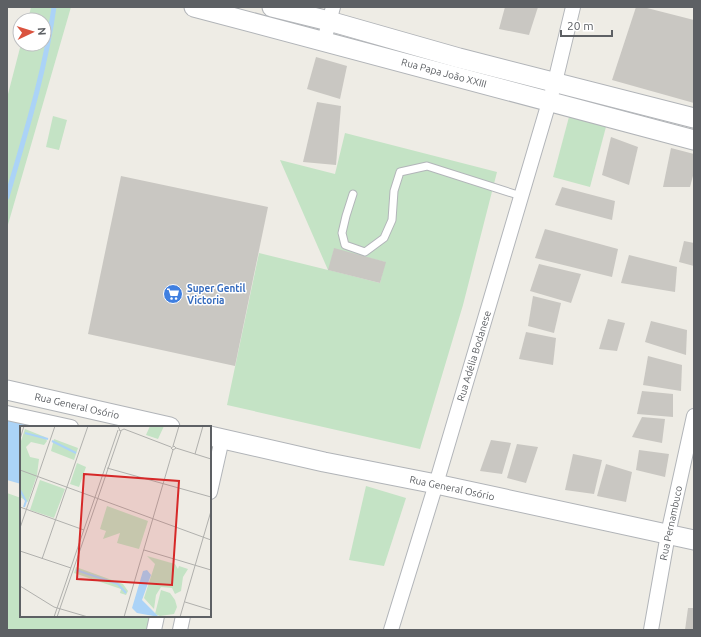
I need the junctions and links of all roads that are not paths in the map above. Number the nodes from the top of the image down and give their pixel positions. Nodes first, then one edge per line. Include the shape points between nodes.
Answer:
1 (194, 7) edge
2 (269, 7) edge
3 (272, 7) edge
4 (573, 7) edge
5 (331, 14) edge
6 (265, 26) junction
7 (324, 41) junction
8 (459, 58) junction
9 (454, 76) junction
10 (555, 82) junction
11 (549, 102) junction
12 (686, 116) edge
13 (673, 135) junction
14 (694, 140) edge
15 (353, 194) dead end
16 (521, 196) junction
17 (7, 390) edge
18 (7, 413) edge
19 (694, 416) edge
20 (66, 426) edge
21 (166, 426) edge
22 (216, 437) edge
23 (211, 483) edge
24 (436, 484) junction
25 (668, 534) junction
26 (694, 540) edge
27 (157, 617) edge
28 (183, 617) edge
29 (154, 630) edge
30 (180, 630) edge
31 (391, 630) edge
32 (651, 630) edge

1 - 6 street, Rua Papa João XXIII
2 - 6 street
3 - 5 street, Rua Papa João XXIII
4 - 10 street, Rua Adélia Bodanese
5 - 7 street
5 - 8 street, Rua Papa João XXIII
6 - 7 street, Rua Papa João XXIII
7 - 9 street, Rua Papa João XXIII
8 - 9 street
8 - 10 street, Rua Papa João XXIII
9 - 11 street, Rua Papa João XXIII
10 - 11 street, Rua Adélia Bodanese
10 - 12 street, Rua Papa João XXIII
11 - 13 street, Rua Papa João XXIII
11 - 16 street, Rua Adélia Bodanese
12 - 13 street
13 - 14 street, Rua Papa João XXIII
15 - 16 lane via 342,233 346,245 365,252 384,238 392,220 394,191 400,172 427,166
16 - 24 street, Rua Adélia Bodanese
17 - 21 street, Rua General Osório
18 - 20 street
19 - 25 street, Rua Pernambuco
22 - 23 street
22 - 24 street, Rua General Osório
24 - 25 street, Rua General Osório
24 - 31 street, Rua Adélia Bodanese
25 - 26 street, Rua General Osório
25 - 32 street, Rua Pernambuco
27 - 29 street
28 - 30 street

